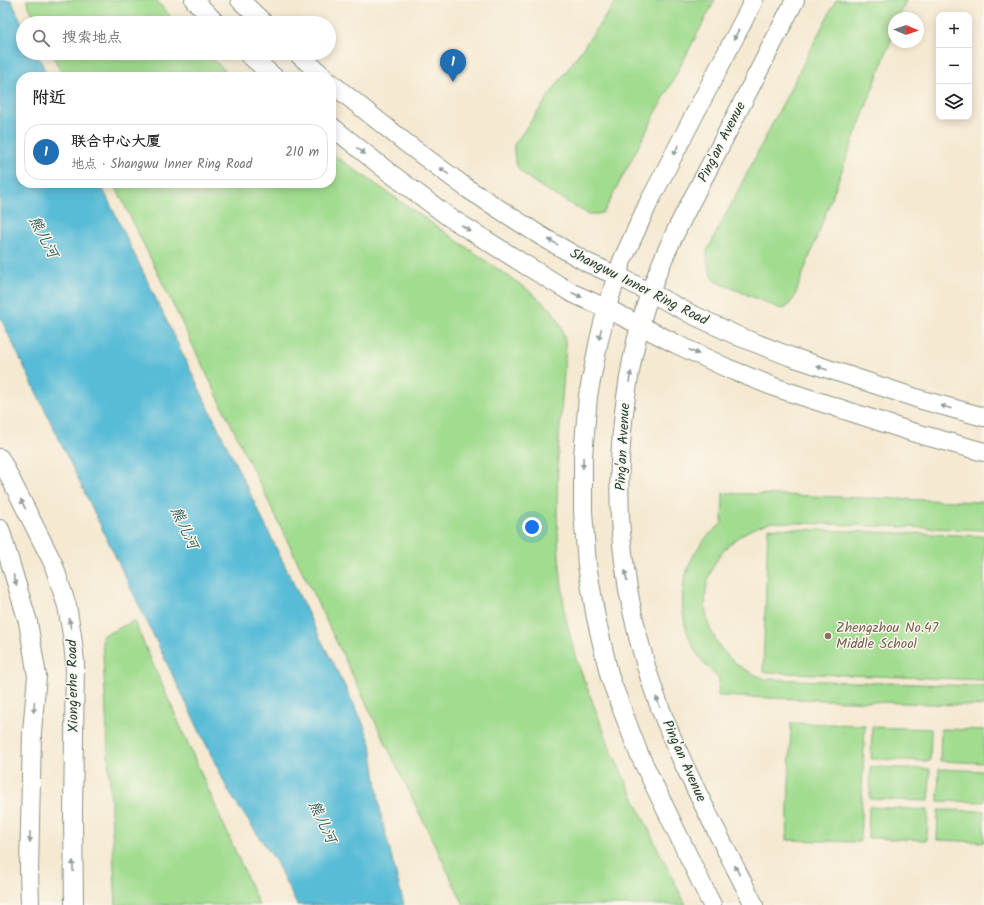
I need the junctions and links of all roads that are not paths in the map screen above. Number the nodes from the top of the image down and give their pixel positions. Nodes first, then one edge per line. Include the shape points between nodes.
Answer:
1 (194, 0) edge
2 (240, 0) edge
3 (754, 0) edge
4 (795, 0) edge
5 (209, 16) edge
6 (257, 16) edge
7 (255, 60) edge
8 (305, 60) edge
9 (268, 72) edge
10 (318, 72) edge
11 (336, 87) edge
12 (336, 130) edge
13 (617, 276) junction
14 (651, 293) junction
15 (607, 308) junction
16 (641, 326) junction
17 (984, 417) edge
18 (984, 452) edge
19 (0, 458) edge
20 (0, 529) edge
21 (30, 905) edge
22 (74, 905) edge
23 (712, 905) edge
24 (754, 905) edge

1 - 5 street
2 - 6 street
3 -> 13 street via 648,204
4 - 14 street, Ping'an Avenue via 681,221
7 - 9 street
8 - 10 street
13 -> 11 street, Shangwu Inner Ring Road via 588,263 468,189
12 -> 15 street via 449,217 572,293
13 - 14 street, Shangwu Inner Ring Road
13 - 15 street
14 - 16 street, Ping'an Avenue
17 -> 14 street, Shangwu Inner Ring Road via 922,400 789,356 740,337
15 - 16 street
15 -> 23 street via 588,396 583,456 582,511 586,565 610,678 625,720 654,788
16 -> 18 street via 727,368 777,388 912,432
24 -> 16 street, Ping'an Avenue via 673,739 646,667 632,611 620,510 620,458 625,401
22 -> 19 street, Xiong'erhe Road via 75,662 71,628 67,606 53,563
20 -> 21 street via 28,622 37,676 32,732

